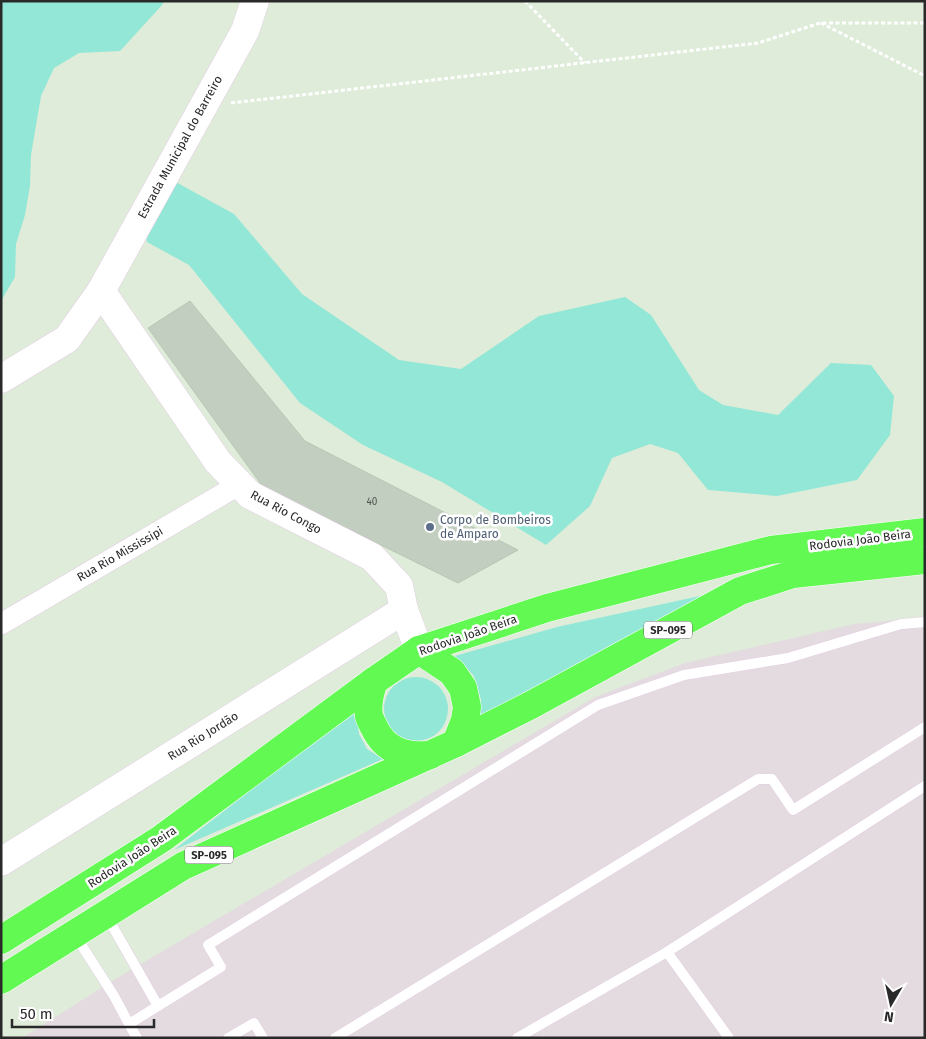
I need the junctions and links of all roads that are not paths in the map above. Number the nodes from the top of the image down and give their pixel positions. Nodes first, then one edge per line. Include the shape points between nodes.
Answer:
1 (255, 1) edge
2 (100, 291) junction
3 (1, 379) edge
4 (240, 484) junction
5 (925, 532) edge
6 (925, 560) edge
7 (404, 610) junction
8 (925, 622) edge
9 (1, 624) edge
10 (419, 650) junction
11 (374, 681) junction
12 (925, 727) edge
13 (456, 743) junction
14 (430, 755) junction
15 (925, 786) edge
16 (1, 862) edge
17 (106, 915) junction
18 (74, 934) junction
19 (1, 940) edge
20 (667, 952) junction
21 (1, 980) edge
22 (158, 1006) junction
23 (130, 1024) junction
24 (137, 1038) edge
25 (228, 1038) edge
26 (263, 1038) edge
27 (335, 1038) edge
28 (517, 1038) edge
29 (729, 1038) edge

1 - 2 street, Estrada Municipal do Barreiro via 245,31
2 - 3 street, Estrada Municipal do Barreiro via 67,339
2 - 4 street, Rua Rio Congo via 218,462
4 - 7 street, Rua Rio Congo via 250,495 372,558 400,586
4 - 9 street, Rua Rio Mississipi
5 - 10 main road, Rodovia João Beira via 770,550 548,608
6 - 13 main road, Rodovia João Beira / SP-095 via 793,574 740,591
7 - 10 street, Rua Rio Congo
7 - 16 street, Rua Rio Jordão
8 - 22 lane via 901,624 788,658 684,675 598,705 208,945 221,967
10 - 11 main road, Rodovia João Beira
10 - 13 main road via 452,672 463,688 467,707
11 - 14 main road via 368,705 369,718 378,737 395,750 415,756
11 - 19 main road, Rodovia João Beira via 161,839
12 - 27 lane via 793,810 772,779 758,779
13 - 14 main road, Rodovia João Beira / SP-095
14 - 17 main road, Rodovia João Beira / SP-095 via 183,866
15 - 20 lane
17 - 18 main road, Rodovia João Beira / SP-095
17 - 22 lane
18 - 21 main road, Rodovia João Beira / SP-095
18 - 23 lane
20 - 28 lane
20 - 29 lane
22 - 23 lane
23 - 24 lane
25 - 26 lane via 254,1023

